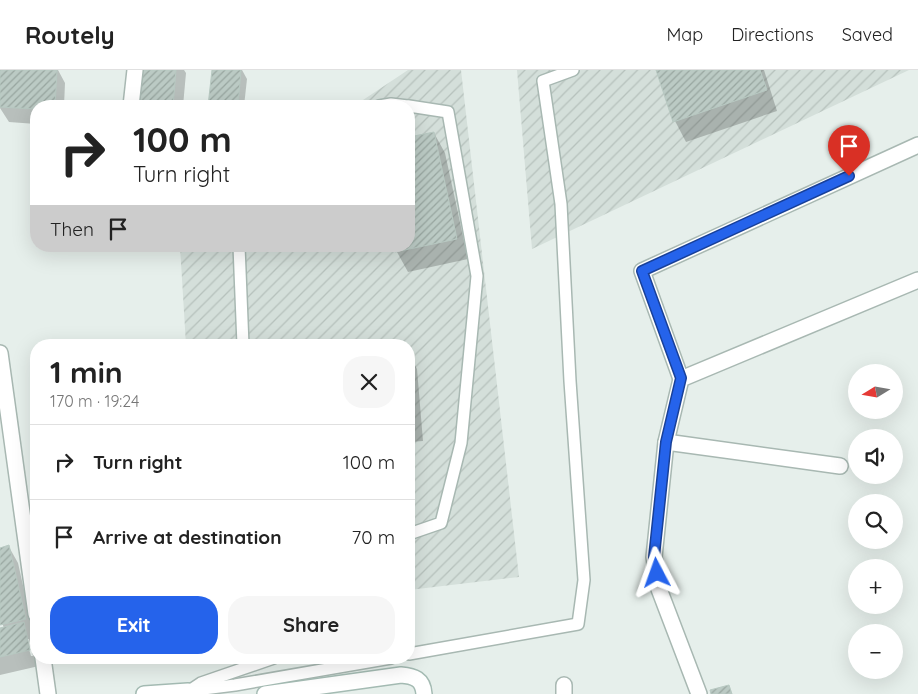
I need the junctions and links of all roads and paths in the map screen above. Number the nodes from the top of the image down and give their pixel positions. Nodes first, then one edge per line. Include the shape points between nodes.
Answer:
1 (135, 70) edge
2 (573, 70) edge
3 (132, 100) edge
4 (415, 107) edge
5 (918, 145) edge
6 (239, 252) edge
7 (918, 280) edge
8 (243, 339) edge
9 (0, 353) edge
10 (681, 378) junction
11 (666, 442) junction
12 (840, 466) dead end
13 (415, 532) edge
14 (30, 570) edge
15 (415, 653) edge
16 (44, 664) edge
17 (256, 664) edge
18 (356, 664) edge
19 (191, 692) edge
20 (48, 694) edge
21 (144, 694) edge
22 (265, 694) edge
23 (424, 694) edge
24 (699, 694) edge

1 - 3 street
2 - 15 lane via 543,81 561,204 584,580 578,624
4 - 13 lane via 448,112 477,276 461,443 440,523
5 - 10 street via 642,271
6 - 8 lane
7 - 10 street
9 - 14 street
10 - 11 street
11 - 12 street
11 - 24 street via 654,557 659,589
16 - 20 street
17 - 19 lane via 201,683
18 - 19 lane
19 - 21 street
22 - 23 street via 401,675 414,676

